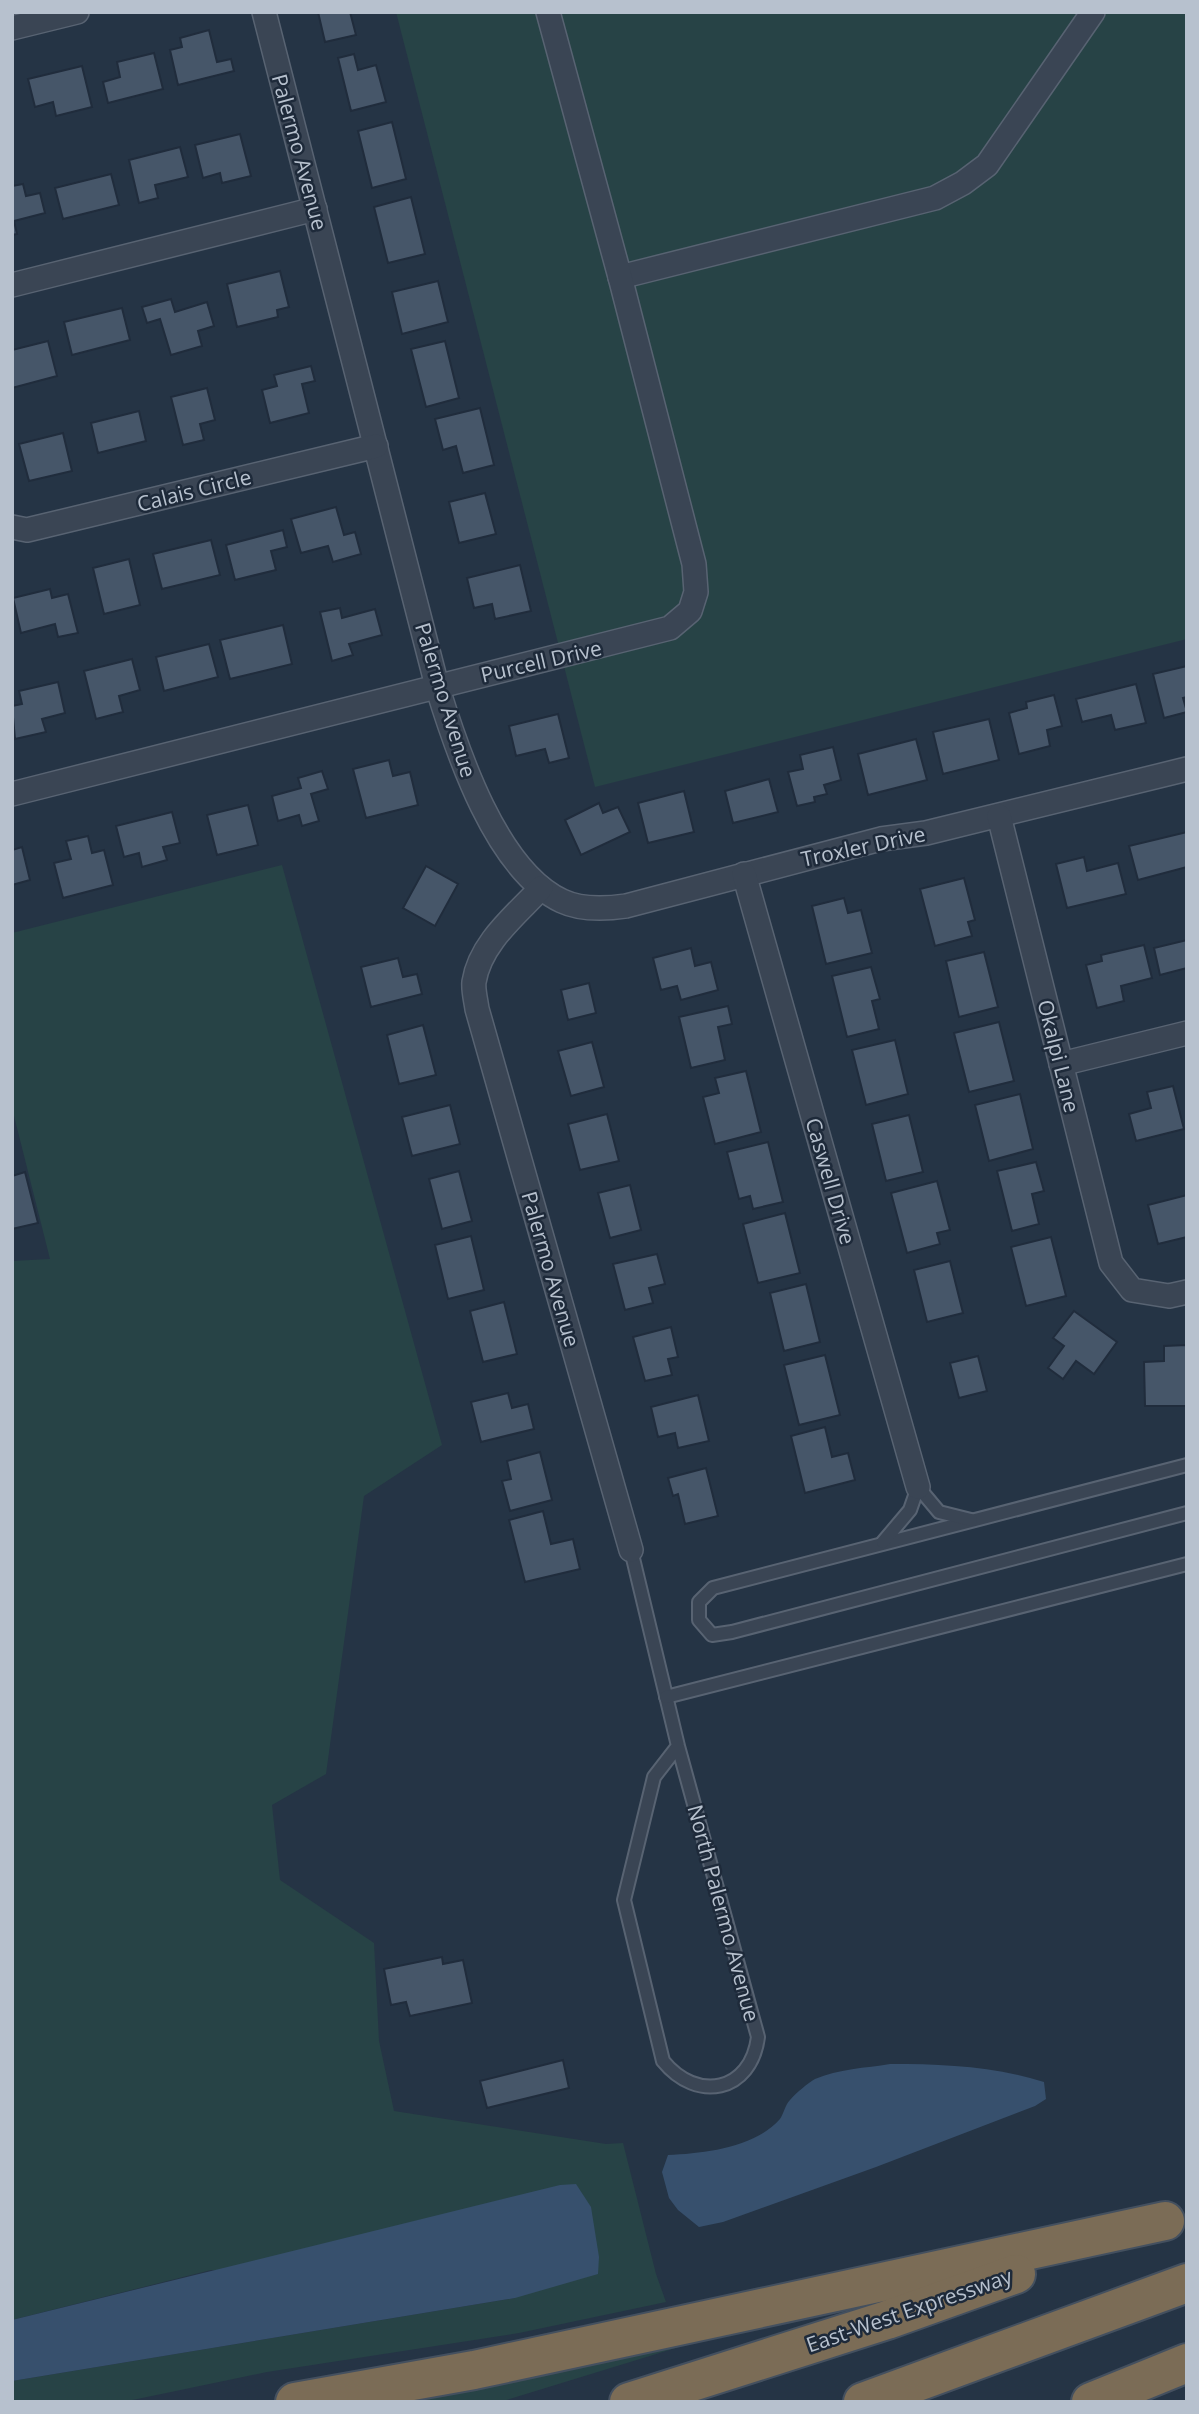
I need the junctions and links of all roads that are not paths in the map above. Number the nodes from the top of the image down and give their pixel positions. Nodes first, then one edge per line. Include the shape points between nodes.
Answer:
1 (77, 12) edge
2 (264, 12) edge
3 (548, 12) edge
4 (1093, 12) edge
5 (12, 29) edge
6 (315, 209) junction
7 (620, 277) junction
8 (12, 285) edge
9 (376, 446) junction
10 (12, 527) edge
11 (437, 686) junction
12 (1187, 769) edge
13 (12, 794) edge
14 (999, 816) junction
15 (744, 874) junction
16 (541, 888) junction
17 (1187, 1032) edge
18 (1061, 1064) junction
19 (1187, 1292) edge
20 (1187, 1465) edge
21 (918, 1487) junction
22 (1187, 1513) edge
23 (972, 1521) junction
24 (881, 1544) junction
25 (631, 1550) joint
26 (1187, 1564) edge
27 (666, 1697) junction
28 (678, 1746) junction
29 (1176, 2216) edge
30 (1187, 2283) edge
31 (1187, 2363) edge
32 (295, 2402) edge
33 (629, 2402) edge
34 (863, 2402) edge
35 (1091, 2402) edge

1 - 5 street
2 - 6 street, Palermo Avenue
3 - 7 street, Purcell Drive
4 - 7 street via 987,165 962,183 935,198
6 - 8 street
6 - 9 street, Palermo Avenue
7 - 11 street, Purcell Drive via 694,564 696,592 690,611 670,628
9 - 10 street, Calais Circle via 27,530
9 - 11 street, Palermo Avenue
11 - 13 street, Purcell Drive
11 - 16 street, Palermo Avenue via 471,783 499,835
12 - 14 street, Troxler Drive
14 - 15 street, Troxler Drive via 881,839
14 - 18 street, Okalpi Lane
15 - 16 street, Troxler Drive via 605,909 563,902
15 - 21 street, Caswell Drive
16 - 25 street, Palermo Avenue via 480,960 474,984 481,1023
17 - 18 street
18 - 19 street, Okalpi Lane via 1111,1263 1132,1290 1169,1296
20 - 23 lane
21 - 23 lane via 939,1512
21 - 24 lane via 910,1510
22 - 24 lane via 732,1632 712,1635 699,1620 699,1602 713,1588
23 - 24 lane
25 - 27 lane, North Palermo Avenue
26 - 27 lane
27 - 28 lane, North Palermo Avenue
28 - 28 lane, North Palermo Avenue via 654,1777 624,1900 663,2061 674,2075 703,2087 740,2076 753,2058 758,2037
29 - 32 highway via 474,2370
29 - 33 highway, East-West Expressway via 887,2320
30 - 34 highway
31 - 35 highway

